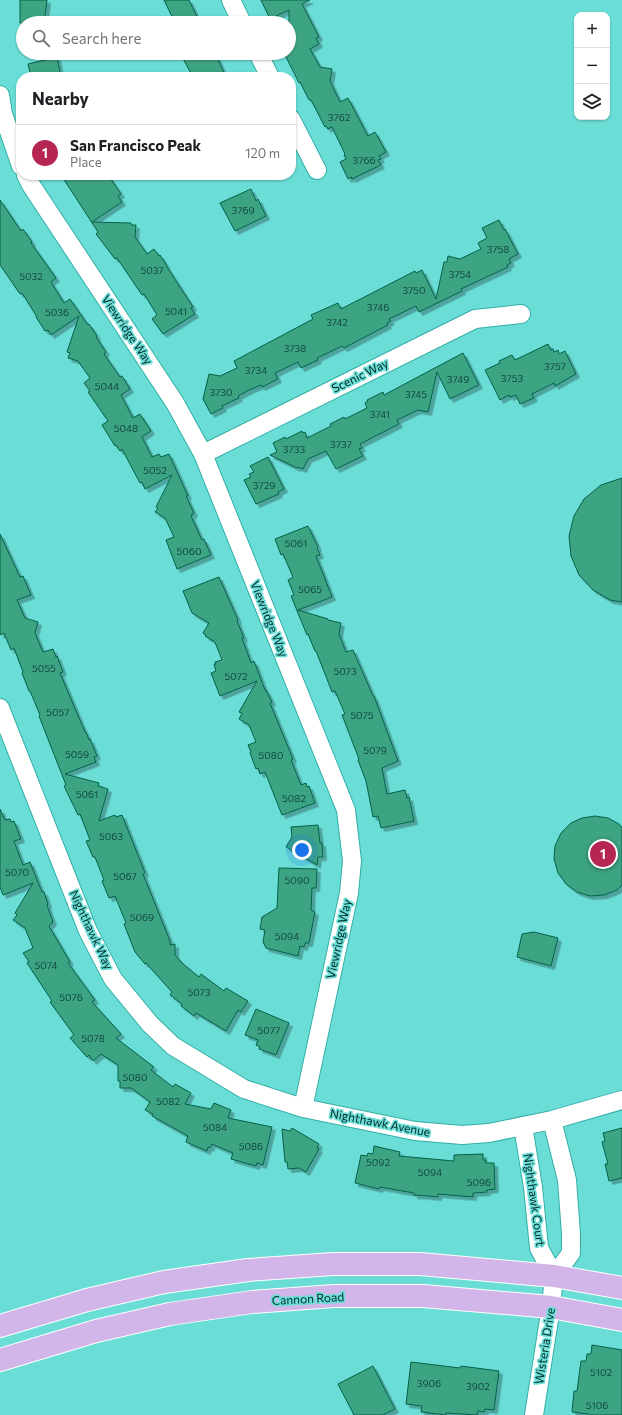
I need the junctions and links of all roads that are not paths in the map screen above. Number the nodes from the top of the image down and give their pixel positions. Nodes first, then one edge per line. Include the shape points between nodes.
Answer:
1 (231, 0) edge
2 (239, 16) edge
3 (262, 60) edge
4 (268, 72) edge
5 (0, 95) edge
6 (296, 129) edge
7 (16, 152) edge
8 (317, 170) dead end
9 (28, 180) edge
10 (521, 314) dead end
11 (203, 454) junction
12 (0, 708) edge
13 (622, 1100) edge
14 (303, 1108) junction
15 (552, 1120) junction
16 (523, 1126) junction
17 (554, 1276) junction
18 (622, 1288) edge
19 (551, 1307) junction
20 (622, 1320) edge
21 (0, 1326) edge
22 (0, 1360) edge
23 (534, 1415) edge

1 - 2 street
3 - 4 street
5 - 7 street via 3,114
6 - 8 street
9 - 11 street, Viewridge Way via 175,403
10 - 11 street, Scenic Way via 475,319
11 - 14 street, Viewridge Way via 346,810 352,861 349,893
12 - 14 street, Nighthawk Way via 88,931 113,979 150,1024 173,1046 244,1089
13 - 15 street, Nighthawk Avenue
14 - 16 street, Nighthawk Avenue via 415,1131 462,1136
15 - 16 street, Nighthawk Avenue
15 - 17 street via 566,1180 572,1234 570,1253
16 - 17 street, Nighthawk Court via 539,1248
17 - 18 main road
17 - 19 street, Wisteria Drive
17 - 21 main road via 420,1264 333,1264 248,1270 164,1282 87,1300
19 - 20 main road, Cannon Road
19 - 22 main road, Cannon Road via 422,1296 334,1296 252,1302 170,1314 110,1328
19 - 23 street, Wisteria Drive

